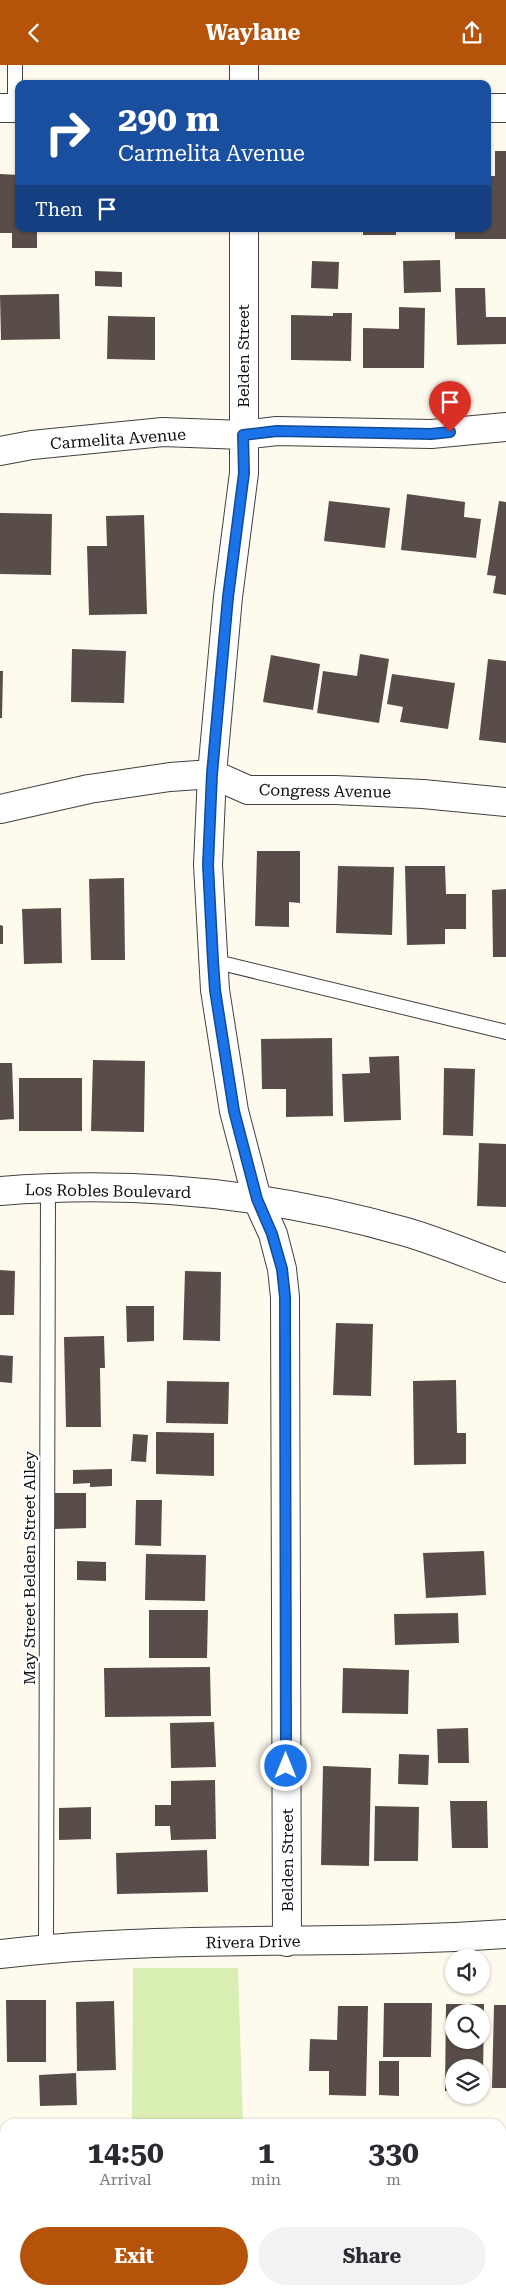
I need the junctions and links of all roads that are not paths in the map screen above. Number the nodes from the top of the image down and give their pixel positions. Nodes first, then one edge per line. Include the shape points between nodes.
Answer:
1 (15, 65) edge
2 (244, 65) edge
3 (244, 80) edge
4 (11, 108) edge
5 (491, 108) edge
6 (506, 108) edge
7 (244, 232) edge
8 (506, 427) edge
9 (243, 435) junction
10 (0, 451) edge
11 (212, 774) junction
12 (506, 802) edge
13 (0, 809) edge
14 (213, 961) junction
15 (506, 1032) edge
16 (48, 1187) junction
17 (0, 1191) edge
18 (257, 1199) junction
19 (506, 1268) edge
20 (506, 1934) edge
21 (287, 1942) junction
22 (46, 1949) junction
23 (0, 1954) edge

1 - 4 lane
2 - 3 street
5 - 6 street
7 - 9 street, Belden Street
8 - 9 street, Carmelita Avenue via 431,434 277,431
9 - 10 street, Carmelita Avenue via 163,432
9 - 11 street, Belden Street via 244,473 228,597
11 - 12 street, Congress Avenue via 248,790 423,794
11 - 13 street, Congress Avenue via 88,789
11 - 14 street, Belden Street via 208,865
14 - 15 lane
14 - 18 street, Belden Street via 234,1111
16 - 17 street, Los Robles Boulevard
16 - 18 street, Los Robles Boulevard via 160,1189
16 - 22 lane, May Street Belden Street Alley
18 - 19 street, Los Robles Boulevard via 332,1213 407,1233
18 - 21 street, Belden Street via 282,1269 285,1297
20 - 21 street, Rivera Drive via 430,1940
21 - 22 street, Rivera Drive via 150,1943
22 - 23 street, Rivera Drive

